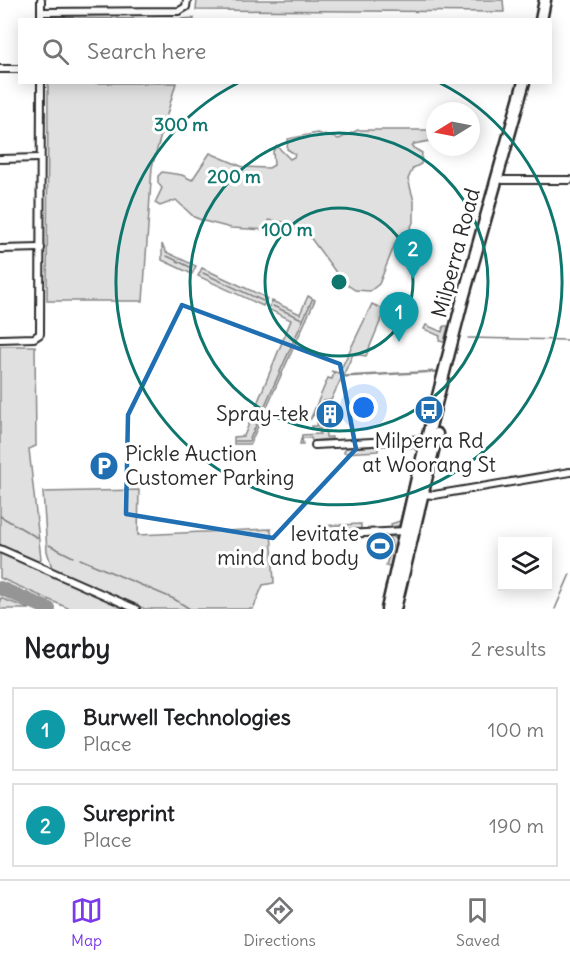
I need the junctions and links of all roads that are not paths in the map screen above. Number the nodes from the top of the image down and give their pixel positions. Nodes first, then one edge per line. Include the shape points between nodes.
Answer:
1 (41, 0) edge
2 (545, 0) edge
3 (552, 0) edge
4 (187, 3) edge
5 (41, 16) edge
6 (541, 18) edge
7 (548, 18) edge
8 (0, 69) edge
9 (18, 69) edge
10 (41, 84) edge
11 (523, 84) edge
12 (530, 84) edge
13 (40, 158) junction
14 (0, 159) edge
15 (503, 180) junction
16 (570, 180) edge
17 (41, 248) junction
18 (0, 249) edge
19 (0, 339) edge
20 (432, 439) junction
21 (315, 445) dead end
22 (570, 472) edge
23 (418, 494) junction
24 (404, 531) junction
25 (306, 536) dead end
26 (0, 549) edge
27 (136, 609) edge
28 (387, 609) edge
29 (395, 609) edge

1 - 5 street
2 - 6 highway
3 - 7 highway
4 - 5 street via 179,10
8 - 9 street
10 - 13 street
11 - 20 highway, Milperra Road via 462,302
12 - 15 highway, Milperra Road
13 - 14 street
13 - 17 street
15 - 16 street
15 - 20 highway, Milperra Road
17 - 18 street
17 - 19 street via 39,336
20 - 21 street
20 - 23 highway, Milperra Road
22 - 23 street via 434,495
23 - 24 highway, Milperra Road
23 - 29 highway, Milperra Road
24 - 25 street
24 - 28 highway, Milperra Road
26 - 27 street

